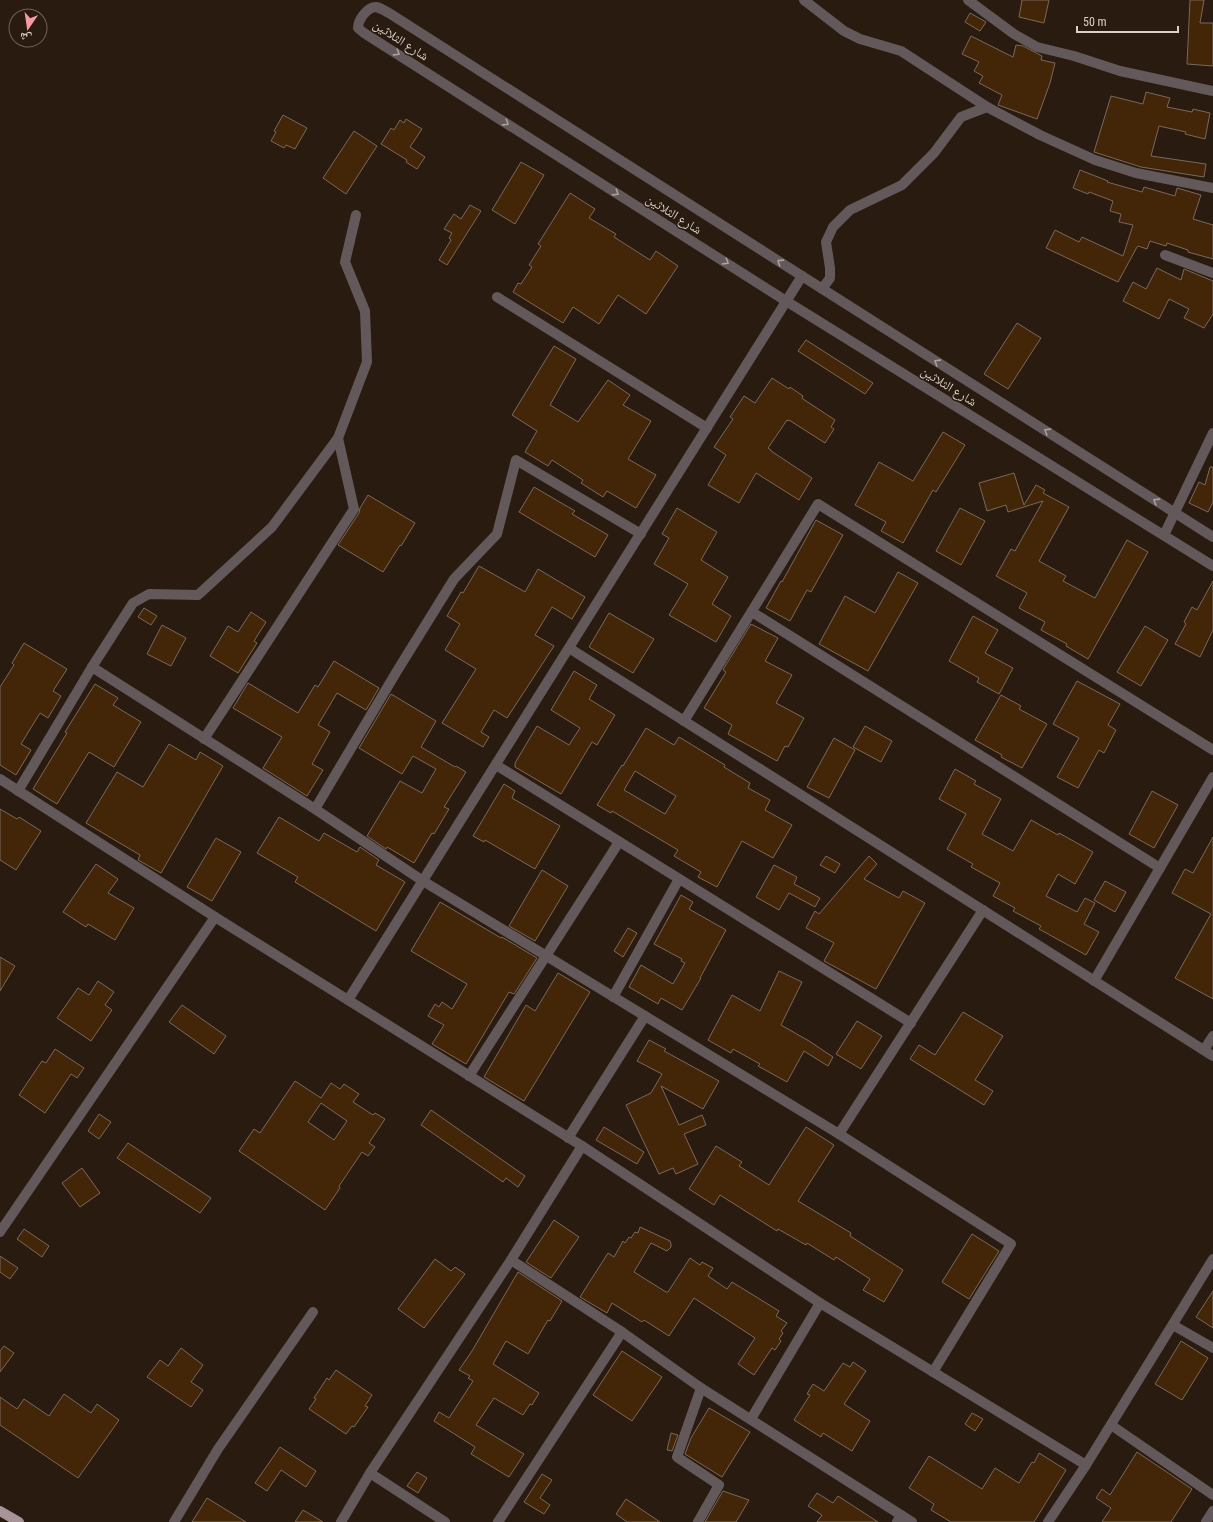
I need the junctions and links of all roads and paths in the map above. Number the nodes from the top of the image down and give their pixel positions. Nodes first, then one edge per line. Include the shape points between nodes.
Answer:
1 (804, 0) edge
2 (968, 0) edge
3 (1213, 91) edge
4 (988, 107) junction
5 (1213, 188) edge
6 (356, 215) dead end
7 (1165, 255) dead end
8 (1213, 273) edge
9 (802, 276) junction
10 (822, 289) junction
11 (497, 297) dead end
12 (786, 301) junction
13 (707, 428) junction
14 (1213, 433) edge
15 (338, 438) junction
16 (1176, 513) junction
17 (641, 534) junction
18 (1164, 535) junction
19 (1213, 537) edge
20 (1213, 566) edge
21 (752, 612) junction
22 (569, 648) junction
23 (92, 668) junction
24 (684, 721) junction
25 (204, 739) junction
26 (1213, 750) edge
27 (496, 765) junction
28 (1213, 777) edge
29 (0, 779) edge
30 (18, 791) junction
31 (315, 809) junction
32 (618, 842) junction
33 (1160, 868) junction
34 (679, 879) junction
35 (423, 881) junction
36 (982, 910) junction
37 (215, 917) junction
38 (546, 956) junction
39 (1094, 981) junction
40 (613, 997) junction
41 (348, 1000) junction
42 (645, 1016) junction
43 (911, 1023) junction
44 (1213, 1036) edge
45 (1204, 1050) junction
46 (1213, 1056) edge
47 (469, 1076) junction
48 (839, 1134) junction
49 (568, 1138) junction
50 (582, 1146) junction
51 (0, 1232) edge
52 (1213, 1259) edge
53 (511, 1260) junction
54 (820, 1303) junction
55 (313, 1312) dead end
56 (1173, 1325) junction
57 (622, 1332) junction
58 (1213, 1348) edge
59 (933, 1372) junction
60 (701, 1388) junction
61 (751, 1419) junction
62 (1111, 1425) junction
63 (1086, 1465) junction
64 (370, 1473) junction
65 (1213, 1495) edge
66 (0, 1511) edge
67 (1213, 1511) edge
68 (899, 1519) edge
69 (19, 1522) edge
70 (174, 1522) edge
71 (341, 1522) edge
72 (445, 1522) edge
73 (498, 1522) edge
74 (698, 1522) edge
75 (912, 1522) edge
76 (1048, 1522) edge
77 (1206, 1522) edge

1 - 4 street via 844,30 860,39 901,51
2 - 3 street via 1037,48 1074,56 1120,71
4 - 5 street via 1040,135 1095,160 1136,173
4 - 10 street via 961,117 934,153 902,185 850,210 833,228 826,242 830,278
6 - 15 street via 346,262 365,311 367,362
7 - 8 street
9 - 10 street, شارع الثلاثين
9 - 12 street
9 -> 12 street, شارع الثلاثين via 389,12 373,8 358,22 358,28 364,33
16 -> 10 street, شارع الثلاثين
11 - 13 street
12 - 13 street
12 - 18 street, شارع الثلاثين
13 - 17 street
14 - 16 street
15 - 23 street via 272,526 198,595 149,594 133,603
15 - 25 street via 354,509
16 - 18 street
16 - 19 street, شارع الثلاثين
17 - 22 street
17 - 31 street via 516,460 497,534 454,579
18 - 20 street, شارع الثلاثين
21 - 24 street
21 - 26 street via 818,504
21 - 33 street
22 - 24 street
22 - 27 street
23 - 25 street
23 - 30 street
24 - 36 street
25 - 31 street
27 - 32 street
27 - 35 street
28 - 33 street
29 - 30 street
30 - 37 street
31 - 35 street
32 - 34 street
32 - 38 street
33 - 39 street
34 - 40 street
34 - 43 street
35 - 38 street
35 - 41 street
36 - 39 street
36 - 43 street
37 - 41 street
37 - 51 street
38 - 40 street
38 - 47 street
39 - 45 street
40 - 42 street
41 - 47 street
42 - 48 street
42 - 49 street
43 - 48 street
44 - 45 street
45 - 46 street
47 - 49 street
48 - 59 street via 1011,1244
49 - 50 street
50 - 53 street
50 - 54 street
52 - 56 street
53 - 57 street
53 - 64 street
54 - 59 street
54 - 61 street
55 - 70 street via 218,1449
56 - 58 street
56 - 62 street
57 - 60 street
57 - 73 street
59 - 63 street
60 - 61 street
60 - 74 street via 677,1457 719,1485
61 - 68 street
62 - 63 street
62 - 65 street
63 - 76 street
64 - 71 street
64 - 72 street
66 - 69 main road
67 - 77 street
68 - 75 street

